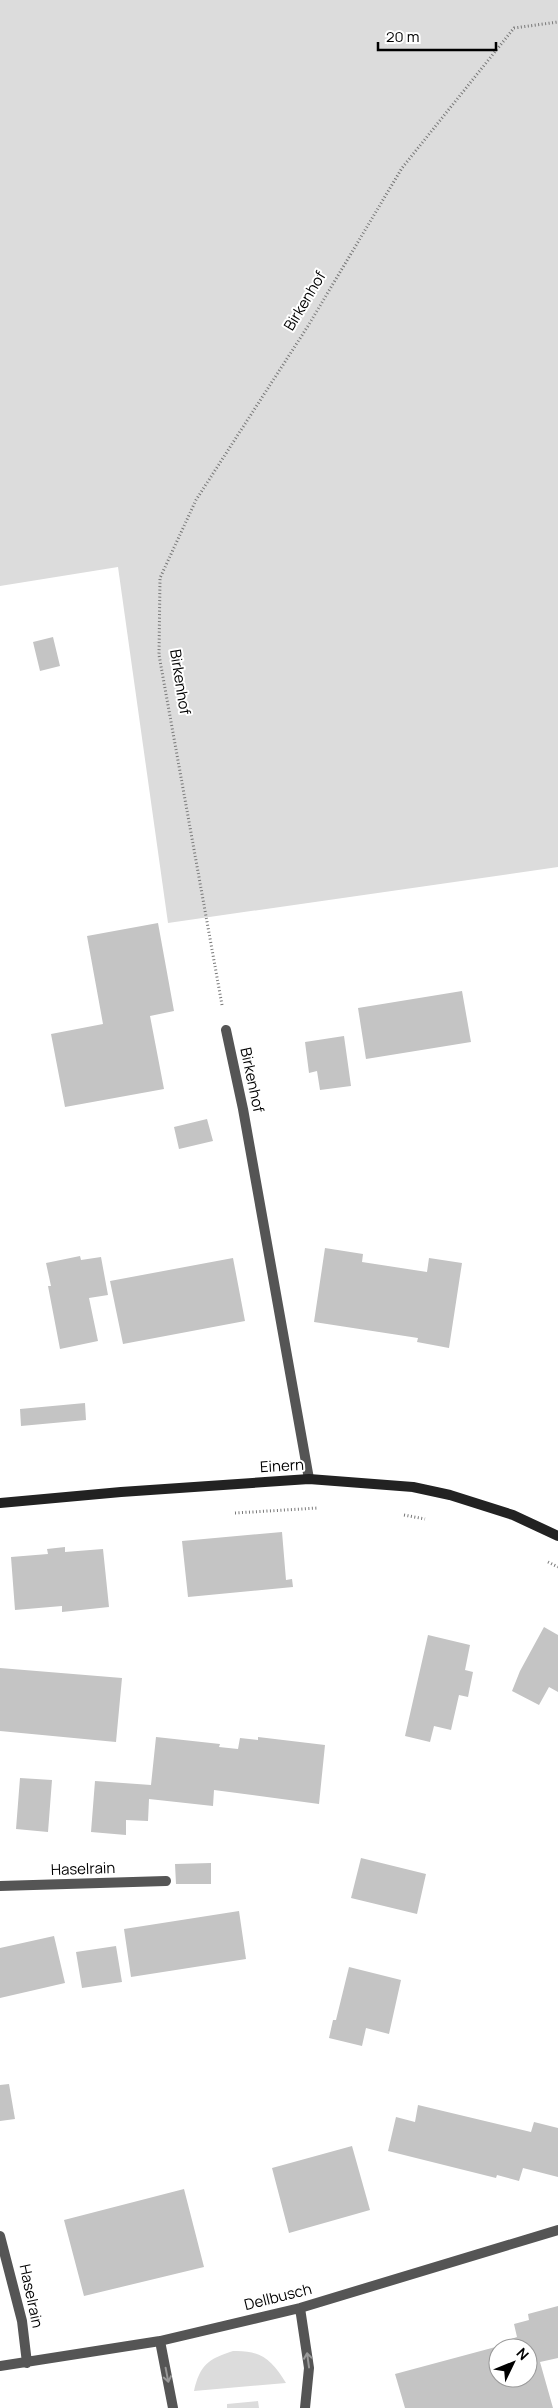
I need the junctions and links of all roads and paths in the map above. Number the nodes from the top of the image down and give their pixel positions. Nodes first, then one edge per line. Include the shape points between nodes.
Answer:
1 (558, 22) edge
2 (226, 1030) joint
3 (309, 1479) junction
4 (0, 1503) edge
5 (322, 1508) dead end
6 (234, 1513) dead end
7 (398, 1513) dead end
8 (432, 1520) dead end
9 (558, 1536) edge
10 (542, 1558) dead end
11 (558, 1567) edge
12 (166, 1881) dead end
13 (0, 1886) edge
14 (558, 2230) edge
15 (0, 2236) edge
16 (300, 2308) junction
17 (160, 2341) junction
18 (27, 2363) junction
19 (0, 2366) edge
20 (173, 2408) edge
21 (304, 2408) edge

1 - 2 path, Birkenhof via 514,28 402,168 308,326 196,500 160,578 159,655
2 - 3 street, Birkenhof via 242,1102
3 - 4 main road, Einern
3 - 9 main road, Einern via 413,1487 450,1495 513,1515
5 - 6 path
7 - 8 path
10 - 11 path
12 - 13 street, Haselrain
14 - 16 street, Dellbusch
15 - 18 street, Haselrain via 22,2322
16 - 17 street, Dellbusch
21 -> 16 street via 309,2368
17 - 18 street, Dellbusch
17 -> 20 street
18 - 19 street, Dellbusch

